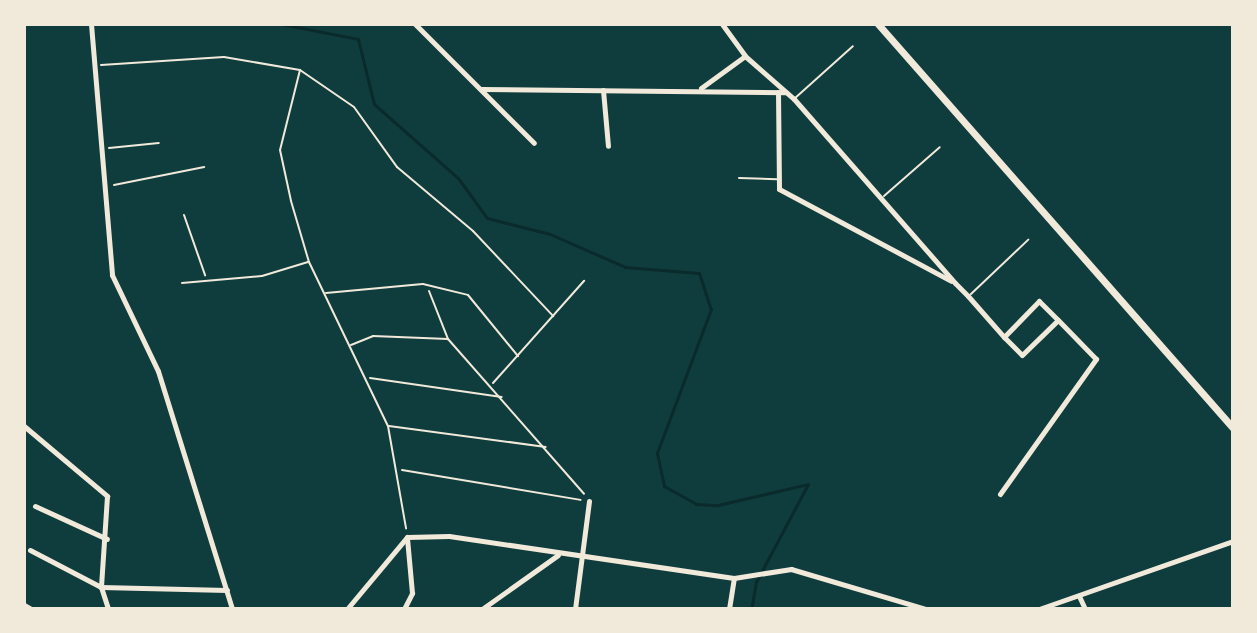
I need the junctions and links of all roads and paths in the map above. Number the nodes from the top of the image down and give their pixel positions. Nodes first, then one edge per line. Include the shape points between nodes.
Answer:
1 (91, 24) edge
2 (415, 24) edge
3 (722, 24) edge
4 (878, 24) edge
5 (853, 46) dead end
6 (745, 56) junction
7 (100, 65) junction
8 (300, 70) junction
9 (481, 89) junction
10 (700, 89) junction
11 (603, 90) junction
12 (778, 92) junction
13 (787, 92) junction
14 (794, 99) junction
15 (159, 143) dead end
16 (534, 143) dead end
17 (608, 146) dead end
18 (940, 147) dead end
19 (100, 149) junction
20 (204, 167) dead end
21 (739, 178) dead end
22 (779, 179) junction
23 (101, 187) junction
24 (882, 198) junction
25 (184, 215) dead end
26 (1028, 240) dead end
27 (309, 262) junction
28 (205, 276) junction
29 (584, 281) dead end
30 (182, 283) dead end
31 (955, 283) junction
32 (429, 289) junction
33 (325, 293) junction
34 (968, 296) junction
35 (553, 316) junction
36 (1058, 320) junction
37 (1004, 337) junction
38 (448, 339) junction
39 (351, 345) junction
40 (518, 356) junction
41 (369, 378) junction
42 (492, 384) junction
43 (504, 398) junction
44 (24, 426) edge
45 (388, 426) junction
46 (1233, 428) edge
47 (547, 447) junction
48 (401, 470) junction
49 (1000, 494) dead end
50 (589, 501) junction
51 (35, 506) dead end
52 (407, 537) junction
53 (107, 539) junction
54 (1233, 541) edge
55 (30, 550) dead end
56 (559, 555) junction
57 (587, 558) junction
58 (734, 578) junction
59 (101, 587) junction
60 (227, 590) junction
61 (1079, 596) junction
62 (24, 605) edge
63 (31, 609) edge
64 (108, 609) edge
65 (232, 609) edge
66 (347, 609) edge
67 (404, 609) edge
68 (482, 609) edge
69 (575, 609) edge
70 (729, 609) edge
71 (926, 609) edge
72 (1039, 609) edge
73 (1085, 609) edge

1 - 7 street
2 - 9 street
3 - 6 street
4 - 46 main road
5 - 14 lane
6 - 10 street
6 - 13 street
7 - 8 path via 224,57
7 - 19 street
8 - 27 path via 280,150
8 - 35 path via 354,107 397,167 473,231
9 - 11 street
9 - 16 street
10 - 11 street
10 - 12 street
11 - 17 street
12 - 13 street
12 - 22 street
13 - 14 street
14 - 24 street
15 - 19 path
18 - 24 lane
19 - 23 street
20 - 23 path
21 - 22 lane
22 - 31 street via 779,189
23 - 60 street via 112,275 158,371
24 - 31 street
25 - 28 path
26 - 34 lane
27 - 28 path via 262,276
27 - 33 path
28 - 30 path
29 - 35 path
31 - 34 street
32 - 33 path
32 - 38 path
32 - 40 path via 468,295
33 - 39 path
34 - 37 street
35 - 40 path
36 - 37 street via 1022,355
36 - 37 street via 1039,301
36 - 49 street via 1096,359
38 - 39 path via 393,335
38 - 42 path
39 - 41 path
40 - 42 path
41 - 43 path
41 - 45 path
42 - 43 path
43 - 47 path
44 - 53 street via 107,496
45 - 47 path
45 - 48 path
47 - 50 path
48 - 50 path
48 - 52 path
50 - 57 street
51 - 53 street
52 - 56 street via 449,536
52 - 66 street
52 - 67 street via 412,593
53 - 59 street
54 - 61 street
55 - 59 street
56 - 57 street
56 - 68 street
57 - 58 street
57 - 69 street
58 - 70 street
58 - 71 street via 791,569
59 - 60 street
59 - 64 street
60 - 65 street
61 - 72 street
61 - 73 street
62 - 63 street

